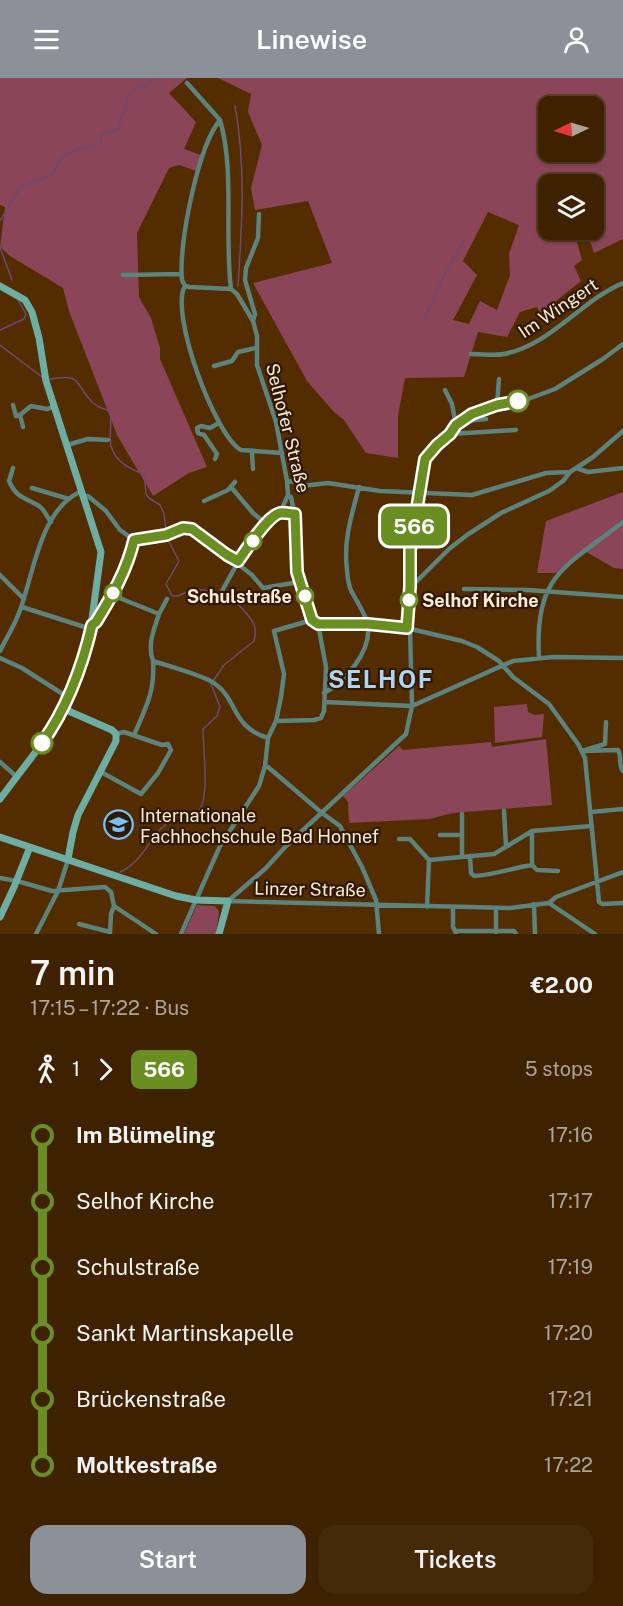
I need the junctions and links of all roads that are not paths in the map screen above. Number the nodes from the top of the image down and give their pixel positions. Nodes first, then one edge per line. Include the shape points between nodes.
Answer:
1 (187, 83) dead end
2 (220, 120) junction
3 (259, 214) dead end
4 (181, 274) junction
5 (123, 275) dead end
6 (623, 283) edge
7 (0, 286) edge
8 (185, 286) junction
9 (231, 289) junction
10 (253, 321) junction
11 (623, 344) edge
12 (256, 348) junction
13 (471, 354) dead end
14 (214, 366) dead end
15 (499, 379) dead end
16 (445, 390) dead end
17 (13, 405) dead end
18 (497, 405) junction
19 (54, 407) junction
20 (20, 415) junction
21 (486, 419) dead end
22 (219, 423) junction
23 (459, 423) junction
24 (23, 427) dead end
25 (516, 429) dead end
26 (623, 431) edge
27 (450, 434) junction
28 (108, 440) dead end
29 (67, 446) junction
30 (252, 453) junction
31 (282, 453) junction
32 (215, 459) dead end
33 (13, 468) dead end
34 (576, 468) junction
35 (623, 468) edge
36 (253, 469) dead end
37 (570, 472) junction
38 (235, 482) dead end
39 (287, 482) junction
40 (359, 487) junction
41 (32, 488) dead end
42 (231, 488) junction
43 (421, 493) junction
44 (83, 494) junction
45 (288, 495) junction
46 (69, 499) junction
47 (204, 501) dead end
48 (280, 513) junction
49 (295, 514) junction
50 (51, 522) junction
51 (623, 522) edge
52 (266, 524) junction
53 (134, 540) junction
54 (238, 562) junction
55 (0, 574) edge
56 (299, 582) junction
57 (410, 586) junction
58 (464, 589) dead end
59 (222, 591) dead end
60 (547, 592) junction
61 (112, 595) junction
62 (623, 597) edge
63 (24, 599) junction
64 (167, 599) dead end
65 (22, 607) junction
66 (159, 614) junction
67 (312, 620) junction
68 (318, 624) junction
69 (368, 624) junction
70 (91, 627) junction
71 (408, 628) junction
72 (0, 651) edge
73 (539, 657) junction
74 (0, 658) edge
75 (623, 658) edge
76 (153, 661) junction
77 (503, 667) junction
78 (324, 693) junction
79 (69, 698) junction
80 (325, 702) junction
81 (412, 706) junction
82 (64, 709) junction
83 (276, 721) junction
84 (606, 722) dead end
85 (116, 734) junction
86 (134, 735) junction
87 (268, 738) junction
88 (582, 751) junction
89 (0, 762) edge
90 (265, 766) junction
91 (623, 771) edge
92 (101, 772) junction
93 (17, 777) junction
94 (0, 799) edge
95 (623, 809) edge
96 (504, 811) dead end
97 (591, 812) junction
98 (322, 813) junction
99 (462, 814) dead end
100 (592, 826) junction
101 (532, 831) junction
102 (440, 835) dead end
103 (461, 835) junction
104 (0, 837) edge
105 (399, 839) dead end
106 (506, 846) junction
107 (30, 847) junction
108 (462, 856) junction
109 (470, 856) junction
110 (68, 859) junction
111 (429, 860) junction
112 (532, 865) junction
113 (558, 871) dead end
114 (623, 872) edge
115 (0, 878) edge
116 (17, 881) junction
117 (598, 881) junction
118 (57, 891) junction
119 (196, 900) junction
120 (213, 900) junction
121 (228, 901) junction
122 (549, 903) junction
123 (623, 903) edge
124 (534, 904) junction
125 (377, 905) junction
126 (114, 906) junction
127 (427, 907) junction
128 (453, 907) junction
129 (496, 908) junction
130 (224, 915) junction
131 (0, 917) edge
132 (79, 924) dead end
133 (496, 932) edge
134 (515, 932) edge
135 (110, 933) edge
136 (456, 933) edge
137 (592, 933) edge
138 (36, 934) edge
139 (156, 934) edge
140 (181, 934) edge
141 (219, 934) edge
142 (379, 934) edge
143 (536, 934) edge

1 - 2 street
2 - 4 street via 206,141 184,231
2 - 9 street via 227,151 227,265
3 - 10 street, Selhofer Straße via 258,238 245,272 255,314
4 - 5 street
4 - 8 street
6 - 13 street, Im Wingert via 600,294 534,343 503,354
7 - 19 main road via 25,300 35,321
8 - 9 street
8 - 22 street via 183,320 194,362
9 - 10 street
10 - 12 street, Selhofer Straße
11 - 18 street via 555,390
12 - 14 street, Selhofer Straße via 238,352 232,361
12 - 31 street, Selhofer Straße via 257,365
15 - 18 street
16 - 23 street
17 - 20 street via 16,416
18 - 23 street
19 - 20 street via 31,406
19 - 29 main road
20 - 24 street
21 - 23 street
22 - 30 street via 236,447
22 - 32 street via 197,428 217,454
23 - 27 street
25 - 27 street
26 - 34 street
27 - 43 street via 425,459
28 - 29 street
29 - 44 main road
30 - 31 street
30 - 36 street
31 - 39 street, Selhofer Straße
33 - 50 street via 11,486 24,500 42,508
34 - 35 street via 588,472
34 - 37 street
37 - 43 street via 531,477 481,494
37 - 57 street via 549,491 501,513 467,535
38 - 42 street
39 - 40 street
39 - 45 street, Selhofer Straße
40 - 43 street
40 - 69 street via 347,535 346,567 349,586
41 - 46 street
42 - 47 street
42 - 52 street
43 - 57 street via 410,550
44 - 46 street
44 - 53 street
44 - 70 main road via 101,552
45 - 48 street
45 - 49 street, Selhofer Straße
46 - 50 street
48 - 49 street
48 - 52 street
49 - 56 street, Selhofer Straße
50 - 63 street via 41,541
51 - 60 street via 569,562
52 - 54 street
53 - 54 street via 192,529
53 - 61 street
54 - 56 street via 263,588
54 - 59 street
55 - 63 street
56 - 67 street, Selhofer Straße
57 - 71 street
58 - 60 street
60 - 62 street
60 - 73 street via 537,632
61 - 66 street
61 - 70 street
63 - 65 street
64 - 66 street
65 - 70 street
65 - 72 street
66 - 76 street via 151,639
67 - 68 street
67 - 83 street via 274,631 284,674
68 - 69 street
68 - 78 street via 326,667
69 - 71 street
69 - 78 street via 366,643 353,668
70 - 79 main road
71 - 77 street via 462,641
71 - 81 street
73 - 75 street
73 - 77 street via 513,661
74 - 79 street
76 - 86 street via 152,693
76 - 87 street via 212,682 239,719
77 - 81 street
77 - 88 street via 549,704
78 - 80 street
79 - 82 main road
80 - 81 street
80 - 83 street via 321,718
81 - 98 street via 406,734
82 - 85 main road
82 - 93 main road
83 - 87 street
84 - 88 street via 605,744
85 - 86 street
85 - 92 main road via 116,743
86 - 92 street via 168,744 171,750 141,794
87 - 90 street
88 - 91 street via 618,750
88 - 97 street
89 - 93 street
90 - 98 street
90 - 119 street via 259,786 220,846
92 - 110 main road via 78,815
93 - 94 main road
95 - 97 street
96 - 106 street
97 - 100 street
98 - 121 street
98 - 125 street via 340,826
99 - 103 street
100 - 101 street
100 - 117 street
101 - 106 street
101 - 112 street
102 - 103 street
103 - 108 street
104 - 107 main road, Linzer Straße
105 - 111 street via 410,839
106 - 109 street via 494,854
107 - 110 main road, Linzer Straße
107 - 116 main road
108 - 109 street
108 - 111 street
109 - 112 street via 474,876
110 - 118 street
110 - 119 main road, Linzer Straße
111 - 127 street
112 - 113 street via 537,870
114 - 117 street, Linzer Straße
115 - 116 street
116 - 118 street
116 - 131 main road
117 - 122 street, Linzer Straße
117 - 123 street via 599,902
118 - 126 street via 105,887 111,892
118 - 138 street
119 - 120 main road, Linzer Straße
119 - 140 street
120 - 121 main road, Linzer Straße
120 - 130 main road
121 - 125 street, Linzer Straße
121 - 130 main road
122 - 124 street, Linzer Straße
122 - 137 street
124 - 129 street, Linzer Straße
124 - 143 street
125 - 127 street, Linzer Straße
125 - 142 street
126 - 135 street
126 - 139 street
127 - 128 street, Linzer Straße
128 - 129 street, Linzer Straße
128 - 136 street
129 - 133 street
130 - 141 main road
132 - 135 street
133 - 134 street
133 - 136 street

